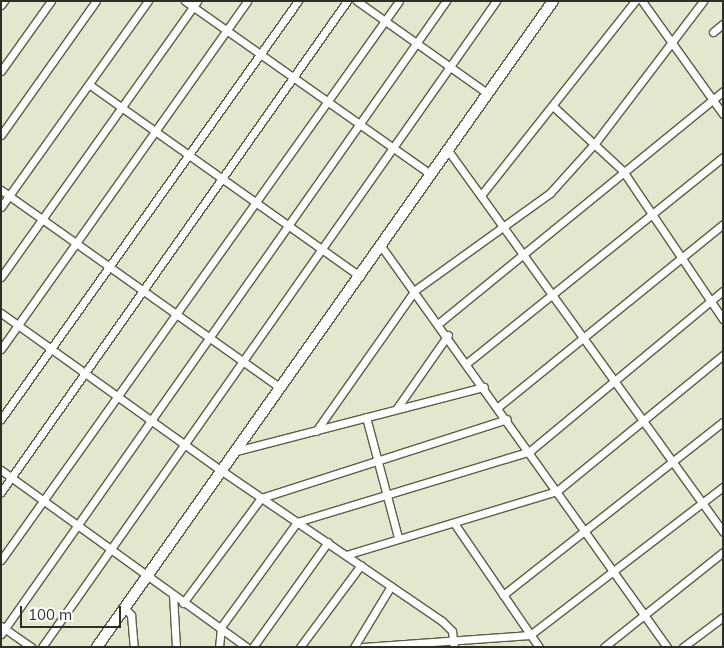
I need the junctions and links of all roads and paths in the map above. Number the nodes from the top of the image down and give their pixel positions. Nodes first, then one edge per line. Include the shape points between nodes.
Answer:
1 (4, 1) edge
2 (51, 1) edge
3 (96, 1) edge
4 (148, 1) edge
5 (185, 1) edge
6 (247, 1) edge
7 (298, 1) edge
8 (348, 1) edge
9 (356, 1) edge
10 (399, 1) edge
11 (446, 1) edge
12 (496, 1) edge
13 (553, 1) edge
14 (635, 1) edge
15 (642, 1) edge
16 (704, 1) edge
17 (195, 4) edge
18 (1, 5) edge
19 (385, 21) junction
20 (723, 24) edge
21 (225, 30) junction
22 (713, 32) dead end
23 (670, 41) junction
24 (416, 44) junction
25 (260, 56) junction
26 (450, 67) junction
27 (1, 70) edge
28 (294, 79) junction
29 (90, 85) junction
30 (723, 91) edge
31 (487, 93) junction
32 (713, 99) junction
33 (326, 102) junction
34 (554, 107) junction
35 (123, 108) junction
36 (723, 114) edge
37 (361, 126) junction
38 (154, 131) junction
39 (1, 135) edge
40 (595, 143) junction
41 (393, 148) junction
42 (448, 149) junction
43 (190, 155) junction
44 (723, 157) edge
45 (623, 171) junction
46 (430, 174) junction
47 (224, 178) junction
48 (1, 190) edge
49 (482, 194) junction
50 (9, 195) junction
51 (256, 201) junction
52 (1, 207) edge
53 (652, 214) junction
54 (44, 218) junction
55 (723, 224) edge
56 (290, 225) junction
57 (504, 226) junction
58 (76, 241) junction
59 (381, 246) junction
60 (322, 248) junction
61 (524, 254) junction
62 (680, 258) junction
63 (111, 266) junction
64 (360, 276) junction
65 (1, 277) edge
66 (145, 290) junction
67 (415, 290) junction
68 (723, 291) edge
69 (554, 294) junction
70 (710, 302) junction
71 (1, 312) edge
72 (177, 313) junction
73 (723, 320) edge
74 (439, 323) junction
75 (18, 324) junction
76 (448, 335) junction
77 (211, 338) junction
78 (583, 338) junction
79 (51, 347) junction
80 (1, 349) edge
81 (723, 355) edge
82 (243, 361) junction
83 (467, 363) junction
84 (86, 372) junction
85 (612, 380) junction
86 (279, 387) junction
87 (484, 387) junction
88 (118, 396) junction
89 (498, 407) junction
90 (397, 408) junction
91 (366, 417) junction
92 (1, 419) edge
93 (154, 419) junction
94 (507, 419) junction
95 (641, 422) junction
96 (723, 422) edge
97 (316, 431) junction
98 (185, 444) junction
99 (236, 451) junction
100 (530, 451) junction
101 (375, 458) junction
102 (670, 463) junction
103 (1, 470) edge
104 (222, 471) junction
105 (11, 478) junction
106 (723, 487) edge
107 (557, 490) junction
108 (1, 492) edge
109 (384, 495) junction
110 (260, 498) junction
111 (42, 499) junction
112 (702, 502) junction
113 (296, 522) junction
114 (454, 522) junction
115 (78, 526) junction
116 (585, 530) junction
117 (723, 532) edge
118 (398, 537) junction
119 (328, 542) junction
120 (110, 550) junction
121 (723, 552) edge
122 (346, 555) junction
123 (1, 560) edge
124 (361, 565) junction
125 (613, 573) junction
126 (145, 576) junction
127 (391, 586) junction
128 (173, 595) junction
129 (502, 595) junction
130 (183, 602) junction
131 (124, 607) junction
132 (643, 614) junction
133 (723, 617) edge
134 (221, 626) junction
135 (3, 629) edge
136 (530, 635) junction
137 (454, 637) junction
138 (98, 646) edge
139 (31, 647) edge
140 (42, 647) edge
141 (134, 647) edge
142 (176, 647) edge
143 (219, 647) edge
144 (246, 647) edge
145 (253, 647) edge
146 (300, 647) edge
147 (354, 647) edge
148 (363, 647) edge
149 (454, 647) edge
150 (539, 647) edge
151 (604, 647) edge
152 (667, 647) edge
153 (683, 647) edge

1 - 18 street
2 - 27 street
3 - 39 street
4 - 29 street
5 - 17 street
6 - 21 street
7 - 25 street
8 - 28 street
9 - 19 street
10 - 19 street
11 - 24 street
12 - 26 street
13 - 31 street
14 - 34 street
15 - 23 street
16 - 23 street
17 - 21 street
17 - 35 street
19 - 24 street
19 - 33 street
20 - 22 street
21 - 25 street
21 - 38 street
23 - 32 street
23 - 40 street
24 - 26 street
24 - 37 street
25 - 28 street
25 - 43 street
26 - 31 street
26 - 41 street
28 - 33 street
28 - 47 street
29 - 35 street
29 - 50 street
30 - 32 street
31 - 42 street
32 - 36 street
32 - 45 street
33 - 37 street
33 - 51 street
34 - 40 street
34 - 49 street
35 - 38 street
35 - 54 street
37 - 41 street
37 - 56 street
38 - 43 street
38 - 58 street
40 - 45 street
40 - 57 street via 546,197
41 - 46 street
41 - 60 street
42 - 46 street
42 - 49 street
43 - 47 street
43 - 63 street
44 - 53 street
45 - 53 street
45 - 61 street
46 - 59 street
47 - 51 street
47 - 66 street
48 - 50 street
49 - 57 street
50 - 52 street
50 - 54 street
51 - 56 street
51 - 72 street
53 - 62 street
53 - 69 street
54 - 58 street
54 - 65 street
55 - 62 street
56 - 60 street
56 - 77 street
57 - 61 street
57 - 67 street
58 - 63 street
58 - 75 street
59 - 64 street
59 - 67 street
60 - 64 street
60 - 82 street
61 - 69 street
61 - 74 street
62 - 70 street
62 - 78 street
63 - 66 street
63 - 79 street
64 - 86 street
66 - 72 street
66 - 84 street
67 - 74 street
67 - 97 street
68 - 70 street
69 - 78 street
69 - 83 street
70 - 73 street
70 - 85 street
71 - 75 street
72 - 77 street
72 - 88 street
74 - 76 street
75 - 79 street
75 - 80 street
76 - 83 street
76 - 90 street
77 - 82 street
77 - 93 street
78 - 85 street
78 - 89 street
79 - 84 street
79 - 92 street
81 - 95 street
82 - 86 street
82 - 98 street
83 - 87 street
84 - 88 street
84 - 105 street
85 - 95 street
85 - 100 street
86 - 99 street
87 - 89 street
87 - 90 street
88 - 93 street
88 - 111 street
89 - 94 street
90 - 91 street
91 - 97 street
91 - 101 street
93 - 98 street
93 - 115 street
94 - 100 street
94 - 101 street
95 - 102 street
95 - 107 street
96 - 102 street
97 - 99 street
98 - 104 street
98 - 120 street
99 - 104 street
100 - 107 street
100 - 109 street
101 - 109 street
101 - 110 street
102 - 112 street
102 - 116 street
103 - 105 street
104 - 110 street
104 - 126 street
105 - 108 street
105 - 111 street
106 - 112 street
107 - 114 street
107 - 116 street
109 - 113 street
109 - 118 street
110 - 113 street
110 - 130 street
111 - 115 street
111 - 123 street
112 - 117 street
112 - 125 street
113 - 119 street
113 - 134 street
114 - 118 street
114 - 129 street
115 - 120 street
115 - 135 street
116 - 125 street
116 - 129 street
118 - 122 street
119 - 122 street
119 - 145 street
120 - 126 street
120 - 140 street
121 - 132 street
122 - 124 street
124 - 127 street
124 - 146 street
125 - 132 street
125 - 136 street
126 - 128 street
126 - 131 street
127 - 137 street via 449,626
127 - 147 street
128 - 130 street
128 - 142 street
129 - 136 street
130 - 134 street
131 - 138 street
131 - 141 street via 131,615
132 - 151 street
132 - 152 street
133 - 153 street
134 - 143 street
134 - 144 street
135 - 139 street
136 - 137 street
136 - 150 street
137 - 148 street
137 - 149 street

